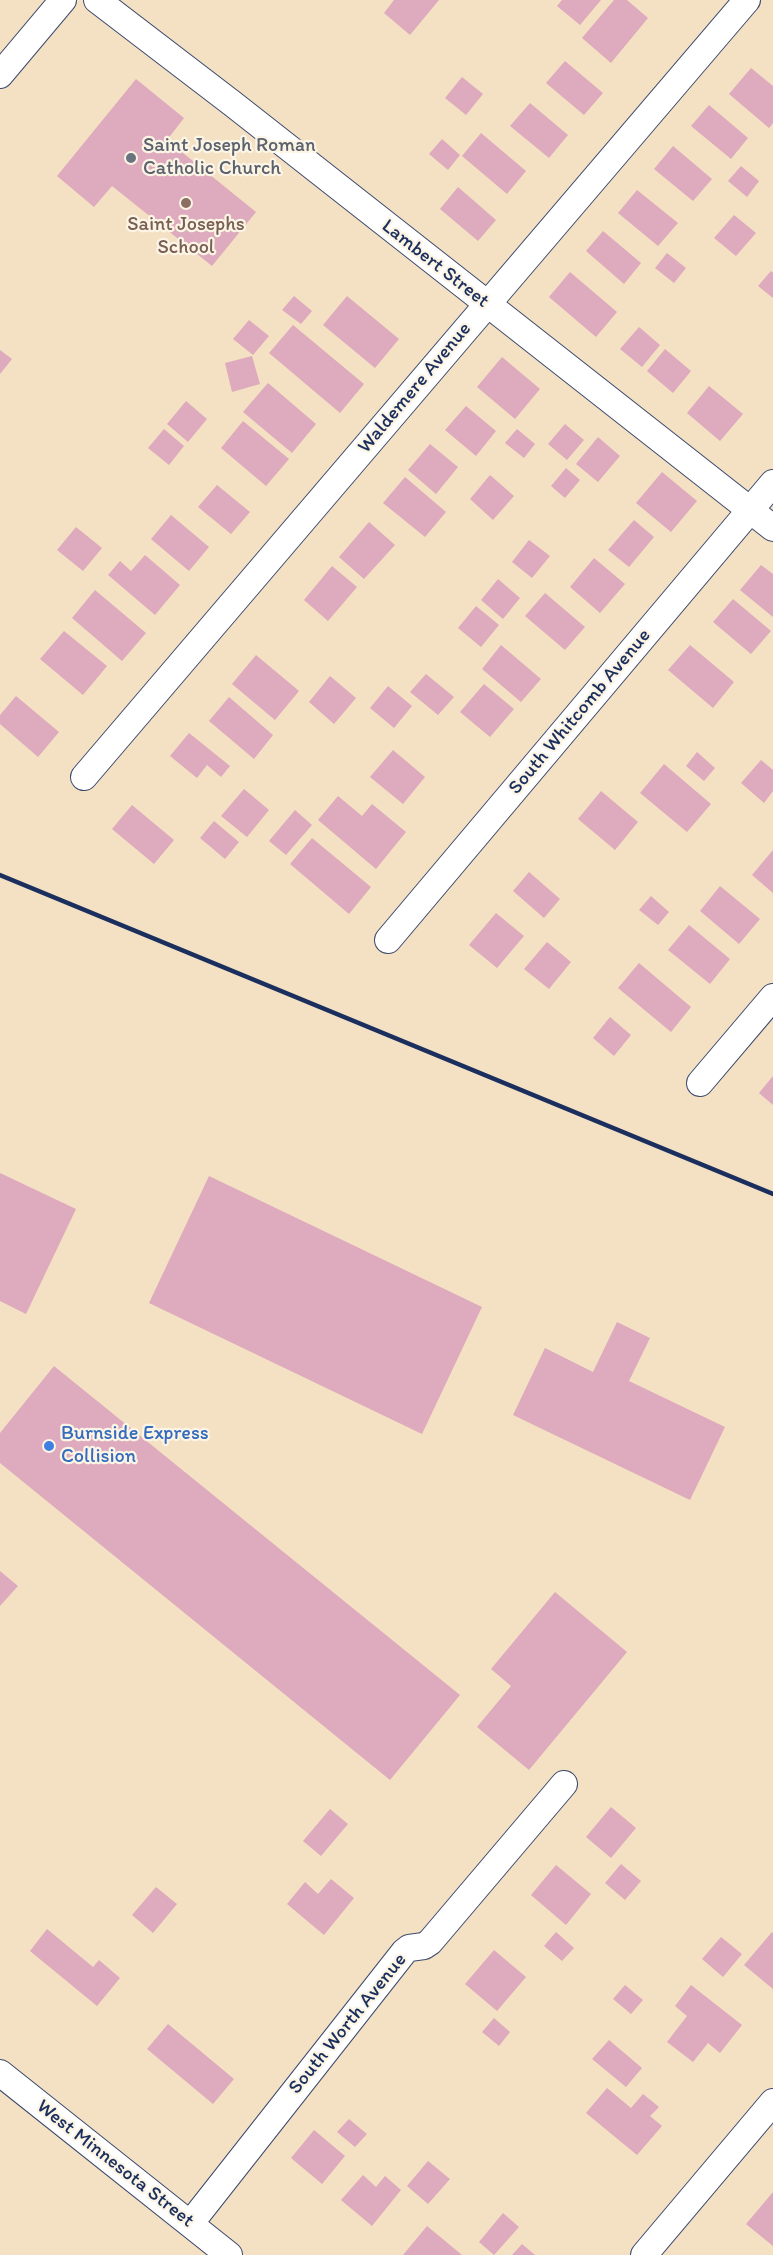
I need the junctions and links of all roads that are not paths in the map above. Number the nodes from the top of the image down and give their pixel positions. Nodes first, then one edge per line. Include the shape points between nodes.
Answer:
1 (63, 0) edge
2 (97, 0) edge
3 (747, 0) edge
4 (0, 75) edge
5 (487, 304) junction
6 (773, 483) edge
7 (750, 510) junction
8 (773, 528) edge
9 (84, 777) dead end
10 (388, 940) dead end
11 (773, 997) edge
12 (700, 1083) dead end
13 (564, 1784) dead end
14 (0, 2073) edge
15 (773, 2102) edge
16 (190, 2224) junction
17 (229, 2255) edge
18 (644, 2255) edge

1 - 4 street
2 - 5 street, Lambert Street
3 - 5 street, Waldemere Avenue
5 - 7 street, Lambert Street
5 - 9 street, Waldemere Avenue
6 - 7 street, South Whitcomb Avenue
7 - 8 street, Lambert Street
7 - 10 street, South Whitcomb Avenue
11 - 12 street
13 - 16 street, South Worth Avenue via 430,1942 404,1953
14 - 16 street, West Minnesota Street
15 - 18 street
16 - 17 street, West Minnesota Street

